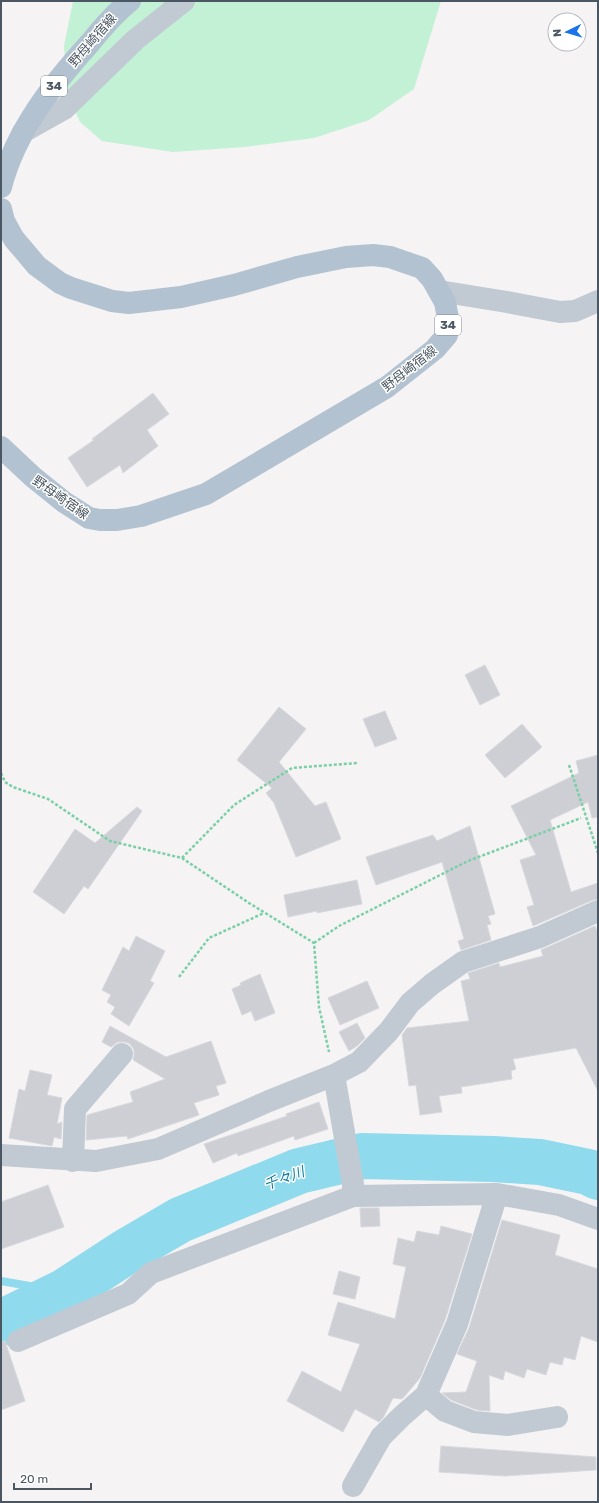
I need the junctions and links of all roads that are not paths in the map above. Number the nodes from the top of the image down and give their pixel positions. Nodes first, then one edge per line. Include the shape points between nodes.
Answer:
1 (130, 1) edge
2 (184, 1) edge
3 (23, 132) junction
4 (1, 187) edge
5 (1, 209) edge
6 (439, 291) junction
7 (598, 300) edge
8 (1, 447) edge
9 (598, 911) edge
10 (122, 1054) dead end
11 (334, 1075) junction
12 (1, 1155) edge
13 (73, 1161) junction
14 (353, 1190) junction
15 (497, 1194) junction
16 (598, 1219) edge
17 (18, 1341) dead end
18 (426, 1395) junction
19 (557, 1417) dead end
20 (353, 1486) dead end

1 - 3 main road, 野母崎宿線 / 34 via 118,10 77,56
2 - 3 street via 135,40 64,109
3 - 4 main road, 野母崎宿線 / 34 via 6,169
5 - 6 main road, 野母崎宿線 / 34 via 4,221 14,239 37,266 60,283 112,301 181,297 297,267 346,257 373,255 390,257 422,268 432,278
6 - 7 street via 560,312 576,311
6 - 8 main road, 野母崎宿線 / 34 via 449,324 447,335 436,349 387,387 206,494 141,516 117,520 89,518 33,477
9 - 11 street via 540,937 464,962 410,1002 389,1031 359,1062
10 - 13 street via 75,1109
11 - 13 street via 158,1149 96,1162
11 - 14 street
12 - 13 street
14 - 15 street
14 - 17 street via 150,1273 128,1294
15 - 16 street via 559,1205
15 - 18 street via 457,1324
18 - 19 street via 445,1411 474,1422 508,1425
18 - 20 street via 381,1437

